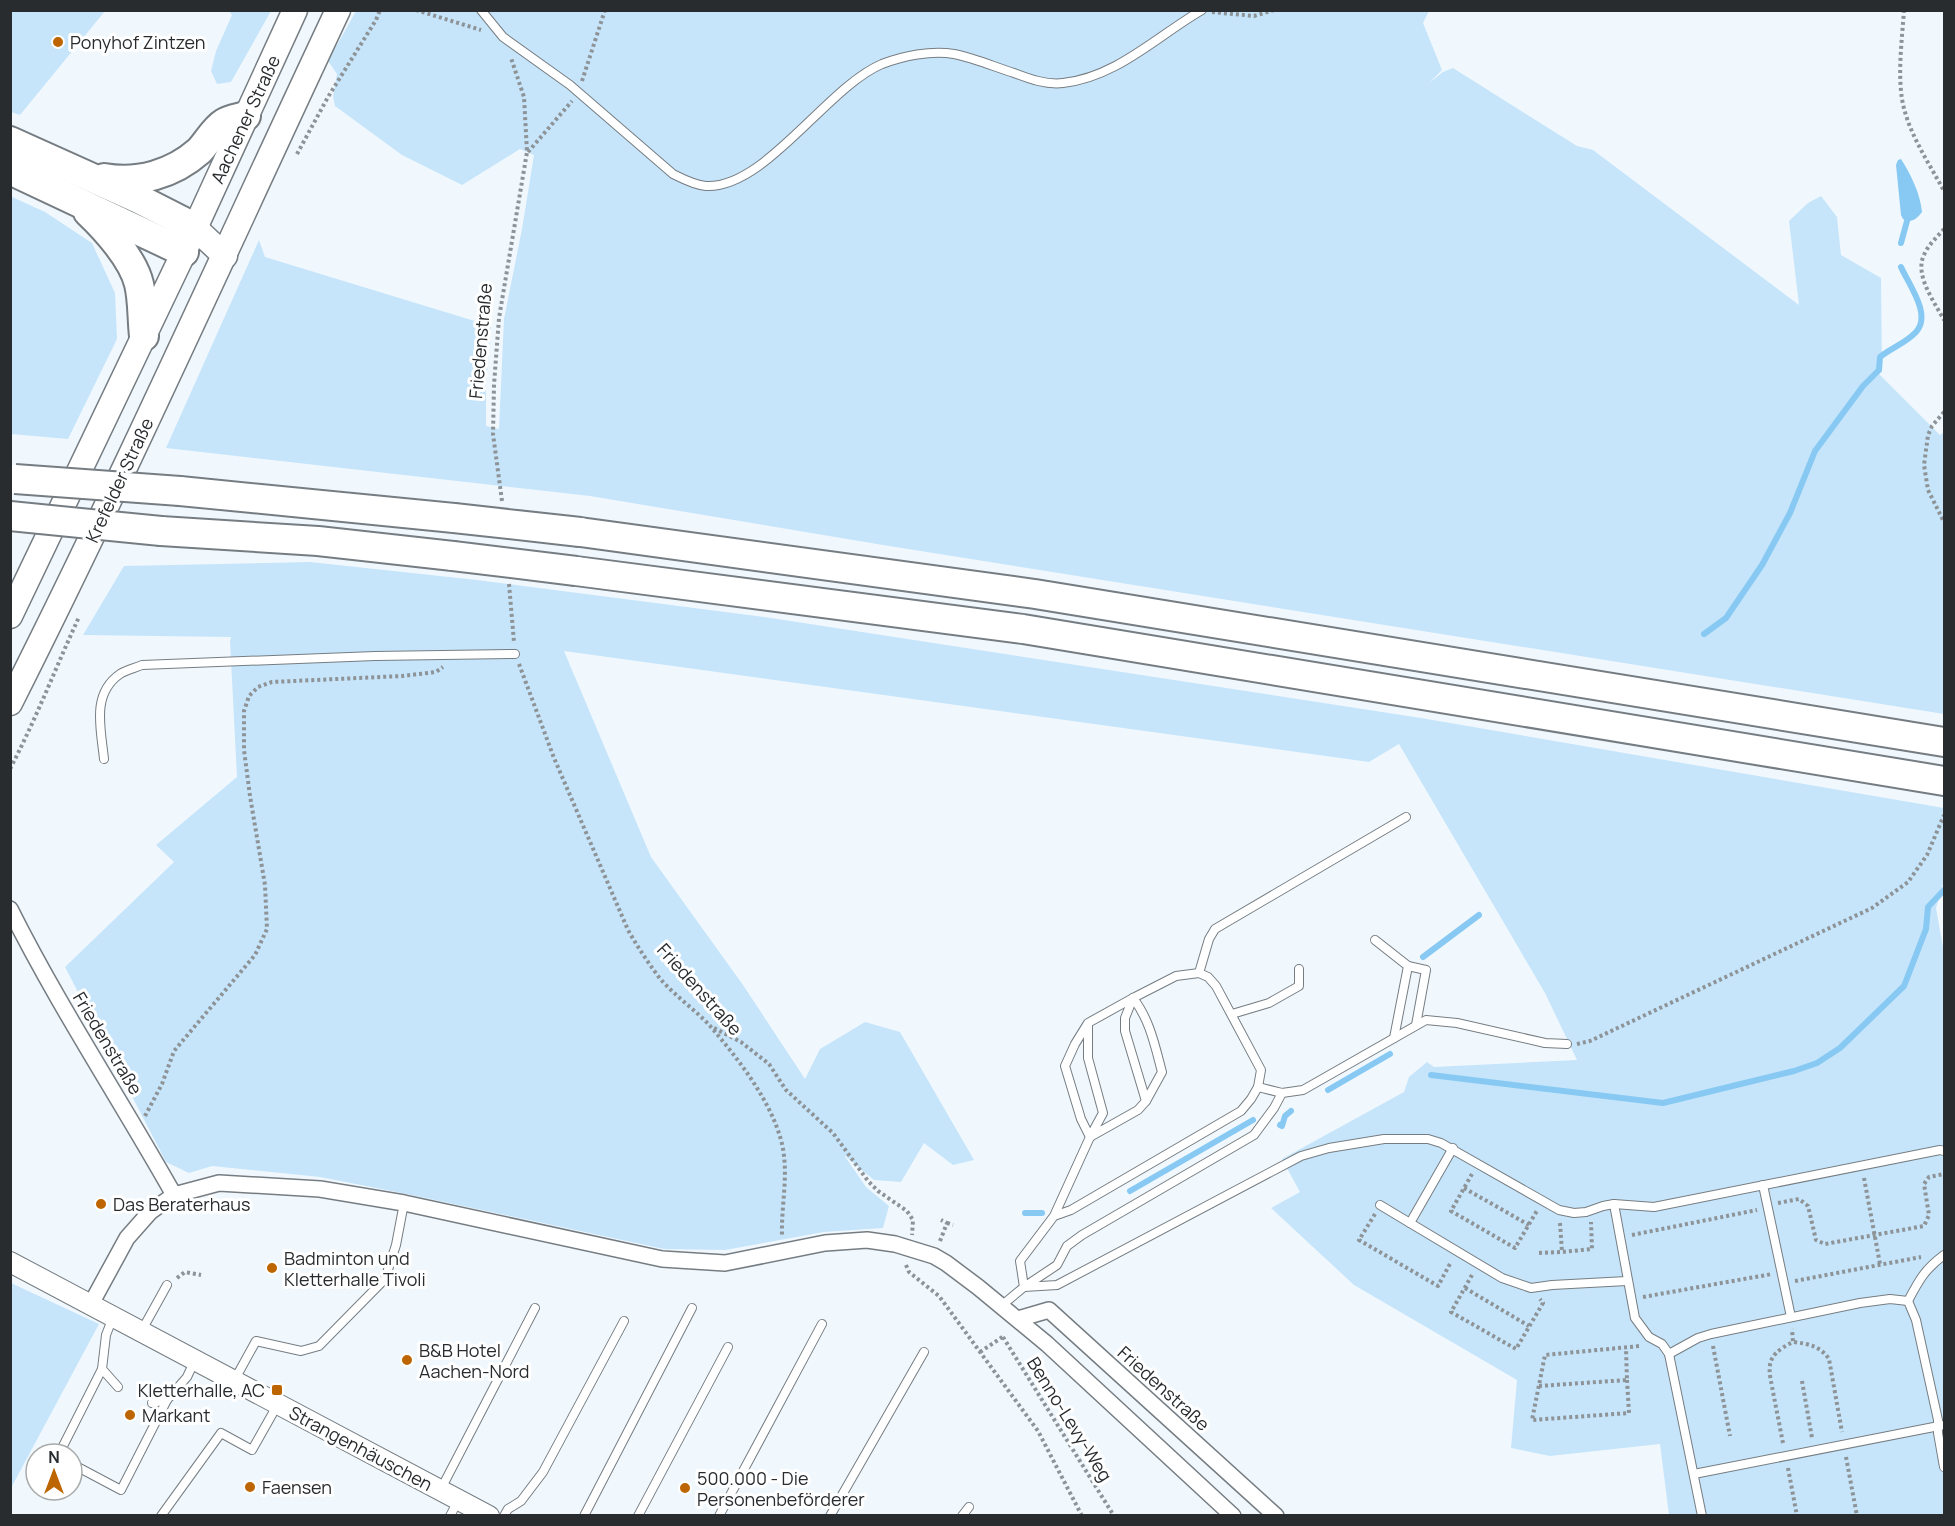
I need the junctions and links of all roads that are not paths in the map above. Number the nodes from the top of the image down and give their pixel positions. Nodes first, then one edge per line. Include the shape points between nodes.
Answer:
1 (295, 10) edge
2 (338, 10) edge
3 (481, 10) edge
4 (1202, 10) edge
5 (246, 116) junction
6 (10, 141) edge
7 (10, 170) edge
8 (88, 176) junction
9 (80, 204) junction
10 (189, 240) junction
11 (225, 256) junction
12 (144, 336) junction
13 (13, 479) edge
14 (10, 516) edge
15 (10, 616) edge
16 (515, 654) road end
17 (10, 704) edge
18 (1940, 741) edge
19 (104, 759) dead end
20 (1936, 780) edge
21 (1406, 818) dead end
22 (10, 909) edge
23 (1375, 940) dead end
24 (1408, 966) junction
25 (1299, 969) dead end
26 (1199, 973) junction
27 (1133, 998) junction
28 (1232, 1014) junction
29 (1088, 1023) junction
30 (1416, 1025) junction
31 (1394, 1038) junction
32 (1567, 1044) road end
33 (1258, 1087) junction
34 (1282, 1093) junction
35 (1146, 1101) junction
36 (1090, 1137) junction
37 (1453, 1148) junction
38 (1944, 1151) edge
39 (1763, 1185) junction
40 (174, 1195) junction
41 (404, 1203) junction
42 (1614, 1204) junction
43 (1380, 1205) road end
44 (1054, 1216) junction
45 (1410, 1223) junction
46 (1944, 1255) edge
47 (10, 1262) edge
48 (1627, 1281) junction
49 (167, 1285) dead end
50 (1024, 1287) junction
51 (1908, 1300) junction
52 (91, 1304) junction
53 (1001, 1306) junction
54 (535, 1308) dead end
55 (692, 1308) dead end
56 (113, 1316) junction
57 (1791, 1317) junction
58 (1018, 1319) junction
59 (624, 1321) dead end
60 (822, 1324) dead end
61 (142, 1330) junction
62 (728, 1347) dead end
63 (924, 1352) dead end
64 (1669, 1354) junction
65 (196, 1359) junction
66 (102, 1370) junction
67 (234, 1380) junction
68 (118, 1387) dead end
69 (167, 1400) junction
70 (152, 1403) dead end
71 (278, 1403) junction
72 (1941, 1426) edge
73 (65, 1442) edge
74 (1944, 1467) edge
75 (84, 1470) edge
76 (1694, 1474) junction
77 (440, 1490) junction
78 (969, 1507) dead end
79 (454, 1508) edge
80 (161, 1515) edge
81 (489, 1515) edge
82 (504, 1515) edge
83 (584, 1515) edge
84 (638, 1515) edge
85 (719, 1515) edge
86 (830, 1515) edge
87 (962, 1515) edge
88 (1233, 1515) edge
89 (1276, 1515) edge
90 (1702, 1515) edge

1 - 5 main road, Aachener Straße
2 - 11 main road, Krefelder Straße
3 - 4 lane via 503,36 579,92 673,174 707,186 746,176 844,89 881,65 915,54 953,54 1043,83 1062,83 1090,78 1121,63
5 - 8 highway via 223,123 200,150 159,174 127,181
5 - 10 main road, Aachener Straße
6 - 8 highway
7 - 9 highway
8 - 10 highway
9 - 10 highway
9 - 12 highway via 104,227 139,283
10 - 11 main road
10 - 12 main road
11 - 17 main road, Krefelder Straße
12 - 15 main road
13 - 18 highway, bridge via 180,491 580,532 1035,594
14 - 20 highway, bridge via 453,556 1023,629
16 - 19 lane via 142,665 121,674 106,687 99,707
21 - 26 lane via 1215,929
22 - 40 street, Friedenstraße via 37,963
23 - 24 lane
24 - 30 lane via 1426,970
24 - 31 lane
25 - 28 lane via 1299,986 1269,1003
26 - 27 lane via 1176,976
26 - 28 lane via 1216,986
27 - 29 lane
27 - 35 lane via 1125,1018 1125,1031
27 - 35 lane via 1144,1012 1162,1072
28 - 33 lane via 1261,1070
29 - 36 lane via 1088,1058 1103,1113
29 - 36 lane via 1065,1066
30 - 31 lane
30 - 32 lane via 1426,1020 1457,1023 1545,1043
31 - 34 lane via 1303,1090
33 - 34 lane
33 - 44 lane via 1241,1111 1071,1210
34 - 50 lane via 1254,1135 1082,1234 1067,1246 1057,1265
35 - 36 lane via 1138,1110
36 - 44 lane
37 - 42 lane via 1559,1210 1586,1212
37 - 45 lane
37 - 50 lane via 1407,1137 1356,1142 1301,1156 1057,1285
38 - 39 lane
39 - 42 lane via 1654,1207
39 - 57 lane
40 - 41 street via 219,1183 320,1189
40 - 52 street via 150,1212 127,1238
41 - 53 street via 662,1259 725,1263 825,1243 867,1240 934,1256
41 - 67 lane via 385,1279 319,1346 301,1351 256,1341
42 - 48 lane
43 - 45 lane
44 - 50 lane via 1020,1262
45 - 48 lane via 1502,1278 1531,1288
46 - 51 lane via 1930,1265
47 - 52 street, Strangenhäuschen
48 - 64 lane via 1635,1318
49 - 61 lane
50 - 53 lane
51 - 57 lane via 1890,1299
51 - 72 lane via 1917,1320
52 - 56 street, Strangenhäuschen
53 - 58 street
54 - 77 lane
55 - 83 lane
56 - 61 street, Strangenhäuschen
56 - 66 lane via 106,1335
57 - 64 lane via 1711,1334
58 - 88 street
58 - 89 street, Friedenstraße via 1049,1311
59 - 82 lane via 543,1472 521,1501
60 - 85 lane
61 - 65 street, Strangenhäuschen
62 - 84 lane
63 - 86 lane
64 - 76 lane
65 - 67 street, Strangenhäuschen
65 - 69 lane via 187,1377
66 - 68 lane
66 - 73 lane
67 - 71 street, Strangenhäuschen
69 - 70 lane
69 - 75 lane via 121,1490
71 - 77 street, Strangenhäuschen
71 - 80 lane via 252,1449 221,1433
72 - 74 lane
72 - 76 lane
76 - 90 lane
77 - 79 street, Strangenhäuschen
78 - 87 lane
79 - 81 street, Strangenhäuschen

